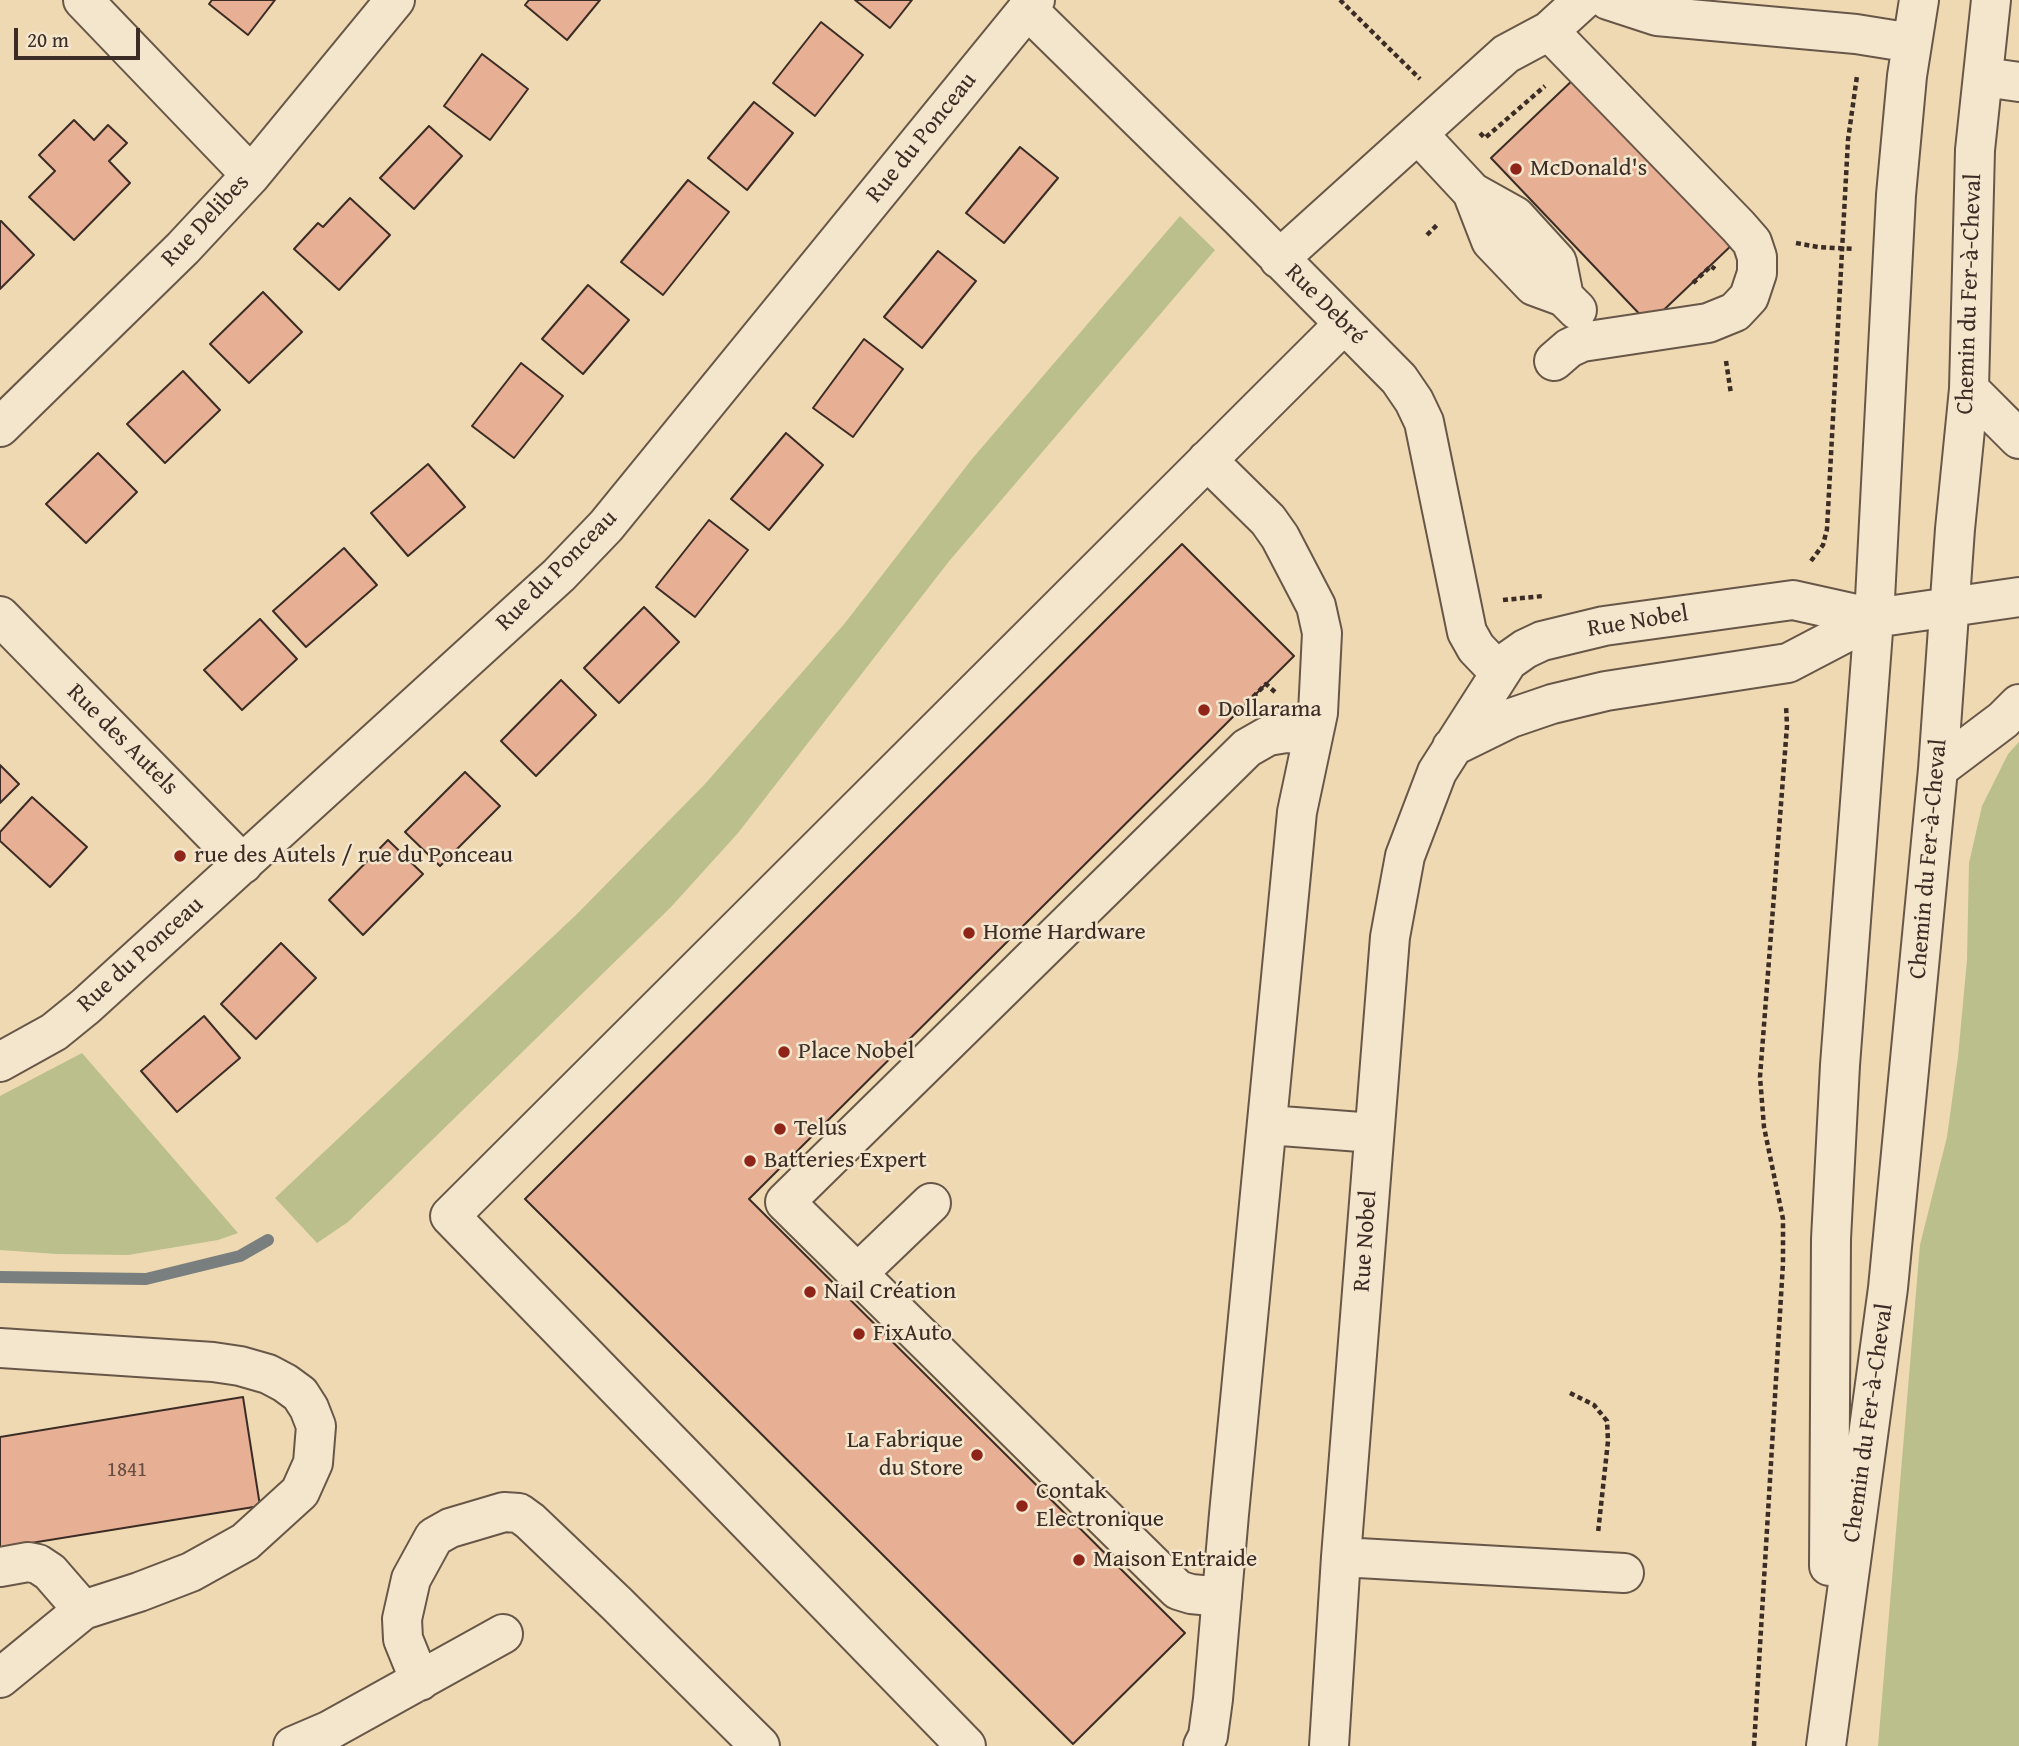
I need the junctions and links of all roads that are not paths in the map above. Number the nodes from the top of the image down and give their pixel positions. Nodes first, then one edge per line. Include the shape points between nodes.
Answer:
1 (83, 0) edge
2 (395, 0) edge
3 (1583, 0) edge
4 (1608, 0) edge
5 (1919, 0) edge
6 (1991, 0) edge
7 (1031, 4) edge
8 (1549, 31) junction
9 (1912, 43) junction
10 (2001, 79) edge
11 (1418, 134) junction
12 (251, 174) junction
13 (1279, 259) junction
14 (1343, 325) junction
15 (1605, 339) junction
16 (1554, 361) dead end
17 (1969, 389) junction
18 (0, 426) edge
19 (2019, 439) edge
20 (1207, 460) junction
21 (2019, 597) edge
22 (1949, 607) junction
23 (0, 616) edge
24 (1874, 618) junction
25 (1499, 672) junction
26 (2019, 704) edge
27 (1313, 735) junction
28 (1452, 747) junction
29 (1938, 769) junction
30 (243, 864) junction
31 (0, 1062) edge
32 (1268, 1125) junction
33 (1374, 1133) junction
34 (931, 1203) dead end
35 (858, 1273) junction
36 (0, 1348) edge
37 (1341, 1557) junction
38 (0, 1567) edge
39 (1608, 1573) road end
40 (1222, 1597) junction
41 (83, 1610) junction
42 (503, 1634) dead end
43 (0, 1678) edge
44 (420, 1681) junction
45 (1828, 1731) edge
46 (293, 1746) edge
47 (760, 1746) edge
48 (966, 1746) edge
49 (1203, 1746) edge
50 (1329, 1746) edge

1 - 12 street
2 - 12 street, Rue Delibes
3 - 8 street
4 - 9 street via 1657,16
5 - 9 street, Chemin du Fer-à-Cheval
6 - 10 street, Chemin du Fer-à-Cheval
7 - 13 street, Rue Debré
7 - 30 street, Rue du Ponceau via 606,526 559,575
8 - 11 street via 1506,54
8 - 15 street via 1738,226 1752,242 1757,257 1749,296 1735,312 1708,323
9 - 24 street, Chemin du Fer-à-Cheval via 1894,230
10 - 17 street, Chemin du Fer-à-Cheval via 1973,183
11 - 13 street
11 - 15 street via 1459,204 1491,241 1534,286 1564,297
12 - 18 street, Rue Delibes via 183,248
13 - 14 street, Rue Debré
14 - 20 street
14 - 25 street, Rue Debré via 1399,379 1424,422 1467,632
15 - 16 street via 1582,342
17 - 19 street
17 - 22 street, Chemin du Fer-à-Cheval
20 - 27 street via 1268,520 1316,606 1322,633
20 - 48 street via 450,1216
21 - 22 street, Rue Nobel
22 - 24 street, Rue Nobel
22 - 29 street, Chemin du Fer-à-Cheval
23 - 30 street, Rue des Autels
24 - 25 street, Rue Nobel via 1793,600 1650,620 1558,636 1525,649
24 - 28 street, Rue Nobel via 1788,663 1606,691 1552,704
24 - 45 street, Chemin du Fer-à-Cheval via 1831,1239
25 - 28 street, Rue Nobel
26 - 29 street
27 - 32 street via 1297,812
27 - 35 street via 1268,736 1247,748 785,1202
28 - 33 street, Rue Nobel via 1425,799 1397,890
29 - 45 street, Chemin du Fer-à-Cheval via 1888,1288
30 - 31 street, Rue du Ponceau via 54,1032
32 - 33 street
32 - 40 street
33 - 37 street, Rue Nobel
34 - 35 street
35 - 40 street via 1178,1590
36 - 41 street via 240,1366 268,1374 300,1394 316,1426 313,1463 300,1492 245,1542 191,1572
37 - 39 street
37 - 50 street, Rue Nobel
38 - 41 street via 38,1564
40 - 49 street via 1213,1699
41 - 43 street
42 - 44 street
44 - 46 street
44 - 47 street via 404,1639 402,1619 411,1579 434,1537 504,1512 519,1513

